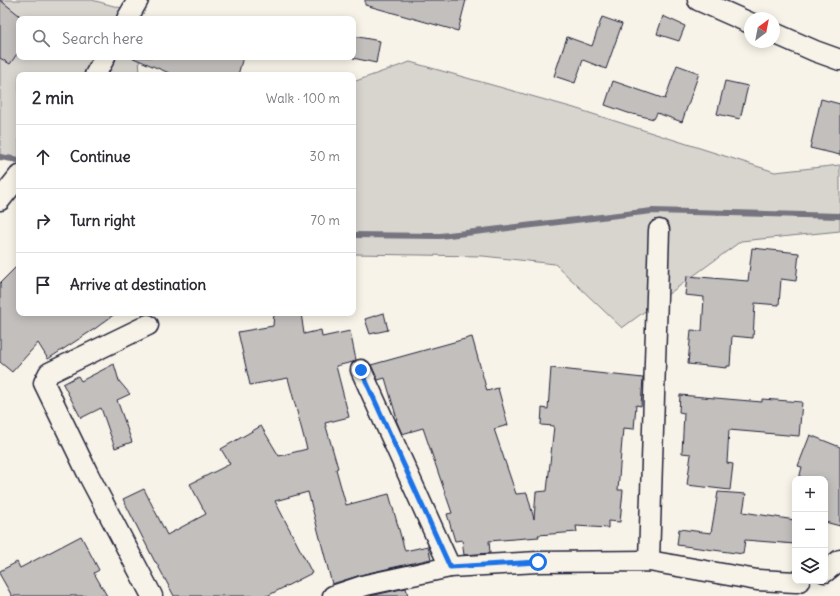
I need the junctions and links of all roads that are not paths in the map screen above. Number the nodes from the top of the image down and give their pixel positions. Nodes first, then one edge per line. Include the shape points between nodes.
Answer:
1 (138, 0) edge
2 (698, 0) edge
3 (129, 16) edge
4 (744, 20) edge
5 (780, 36) edge
6 (103, 60) edge
7 (840, 60) edge
8 (97, 72) edge
9 (16, 180) edge
10 (0, 200) edge
11 (659, 230) dead end
12 (148, 325) dead end
13 (361, 370) dead end
14 (840, 560) edge
15 (648, 561) junction
16 (450, 567) junction
17 (828, 570) edge
18 (792, 582) edge
19 (152, 596) edge
20 (333, 596) edge

1 - 3 street
2 - 4 street
5 - 7 street
6 - 8 street
9 - 10 street
11 - 15 street
12 - 19 street via 48,373 44,383
13 - 16 street
14 - 17 street
15 - 16 street via 538,562
15 - 18 street via 757,580
16 - 20 street via 366,585

